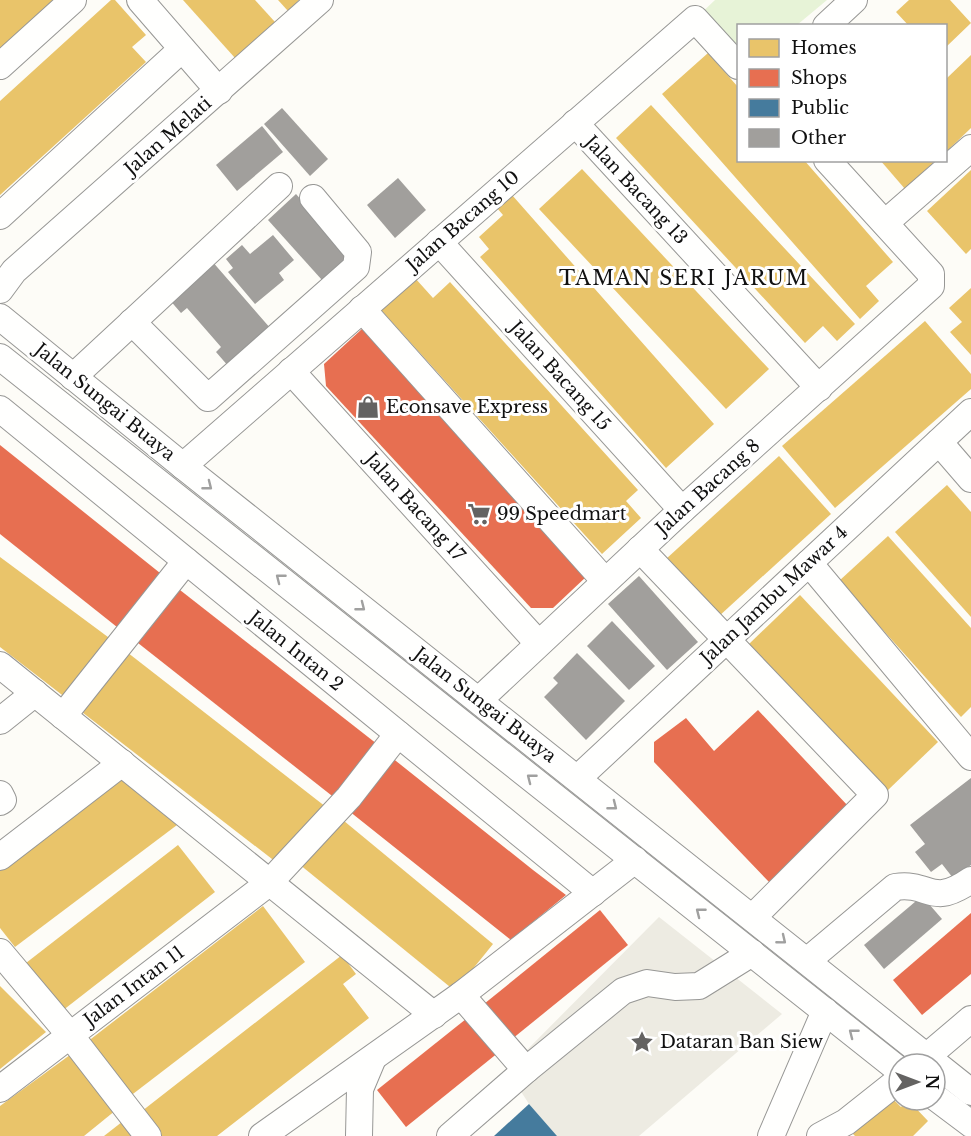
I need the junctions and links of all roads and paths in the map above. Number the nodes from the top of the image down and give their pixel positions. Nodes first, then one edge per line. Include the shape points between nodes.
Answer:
1 (73, 0) edge
2 (140, 0) edge
3 (320, 0) edge
4 (854, 0) edge
5 (828, 24) edge
6 (182, 49) junction
7 (737, 65) edge
8 (0, 66) edge
9 (219, 91) junction
10 (575, 123) junction
11 (971, 148) edge
12 (829, 162) edge
13 (279, 186) dead end
14 (313, 198) dead end
15 (0, 216) edge
16 (885, 223) junction
17 (439, 242) junction
18 (5, 279) edge
19 (362, 309) junction
20 (0, 316) edge
21 (132, 322) junction
22 (0, 357) edge
23 (291, 372) junction
24 (73, 377) junction
25 (819, 388) junction
26 (0, 409) edge
27 (971, 412) edge
28 (939, 442) junction
29 (183, 466) junction
30 (971, 479) edge
31 (682, 510) junction
32 (640, 549) junction
33 (186, 561) junction
34 (809, 563) junction
35 (605, 581) junction
36 (727, 639) junction
37 (538, 643) junction
38 (0, 665) edge
39 (35, 693) junction
40 (479, 700) junction
41 (63, 716) junction
42 (0, 721) edge
43 (398, 734) junction
44 (971, 756) edge
45 (122, 763) junction
46 (578, 778) junction
47 (0, 794) edge
48 (0, 802) edge
49 (0, 857) edge
50 (634, 860) junction
51 (971, 880) edge
52 (269, 883) junction
53 (593, 893) junction
54 (753, 917) junction
55 (0, 952) edge
56 (752, 953) junction
57 (807, 961) junction
58 (461, 995) junction
59 (825, 1011) junction
60 (434, 1016) junction
61 (971, 1019) edge
62 (70, 1035) junction
63 (913, 1052) edge
64 (932, 1052) edge
65 (373, 1058) junction
66 (887, 1060) edge
67 (526, 1070) junction
68 (947, 1076) edge
69 (0, 1089) edge
70 (887, 1090) edge
71 (971, 1092) edge
72 (947, 1106) edge
73 (971, 1124) edge
74 (148, 1136) edge
75 (262, 1136) edge
76 (359, 1136) edge
77 (450, 1136) edge
78 (771, 1136) edge
79 (820, 1136) edge

1 - 8 street
2 - 6 street
3 - 9 street, Jalan Melati
4 - 5 street
6 - 9 street
6 - 15 street
7 - 10 street, Jalan Bacang 10 via 695,19
9 - 18 street, Jalan Melati
10 - 17 street, Jalan Bacang 10
10 - 25 street, Jalan Bacang 13
11 - 16 street
12 - 16 street
13 - 21 street
14 - 21 street via 358,252 356,267 208,398
16 - 25 street, Jalan Bacang 8 via 931,274 931,286
17 - 19 street, Jalan Bacang 10
17 - 31 street, Jalan Bacang 15
19 - 23 street, Jalan Bacang 10
19 - 35 street
20 - 24 street, Jalan Sungai Buaya
21 - 24 street
50 -> 22 street, Jalan Sungai Buaya
23 - 29 street, Jalan Bacang 10
23 - 37 street, Jalan Bacang 17
24 - 29 street, Jalan Sungai Buaya
25 - 31 street, Jalan Bacang 8
26 - 33 street, Jalan Intan 2
27 - 28 street, Jalan Jambu Mawar 4
28 - 30 street
28 - 34 street, Jalan Jambu Mawar 4
29 -> 40 street, Jalan Sungai Buaya
31 - 32 street, Jalan Bacang 8
32 - 35 street, Jalan Bacang 8
32 - 36 street
33 - 41 street
33 - 43 street, Jalan Intan 2
34 - 36 street, Jalan Jambu Mawar 4
34 - 44 street
35 - 37 street, Jalan Bacang 8
36 - 46 street, Jalan Jambu Mawar 4
36 - 54 street via 875,795
37 - 40 street, Jalan Bacang 8
38 - 39 street
39 - 41 street
39 - 42 street
40 - 46 street, Jalan Sungai Buaya
41 - 45 street
43 - 52 street, Jalan Intan 11 via 342,805
43 - 53 street, Jalan Intan 2
45 - 49 street
45 - 52 street
46 -> 54 street, Jalan Sungai Buaya
47 - 48 street
50 - 53 street
56 -> 50 street, Jalan Sungai Buaya
51 - 57 street via 952,893 939,895 895,887
52 - 60 street
52 - 62 street, Jalan Intan 11
53 - 58 street
54 -> 57 street, Jalan Sungai Buaya
55 - 62 street
56 - 59 street, Jalan Sungai Buaya
56 - 67 street via 699,986 647,983 623,992
57 - 63 street, Jalan Sungai Buaya
58 - 60 street
58 - 67 street
66 -> 59 street, Jalan Sungai Buaya
59 - 78 street
60 - 65 street
61 - 64 street
62 - 69 street, Jalan Intan 11
62 - 74 street
65 - 75 street
65 - 76 street via 360,1089
67 - 77 street
68 - 71 street, Jalan Sungai Buaya
70 - 79 street via 846,1122
72 - 73 street

